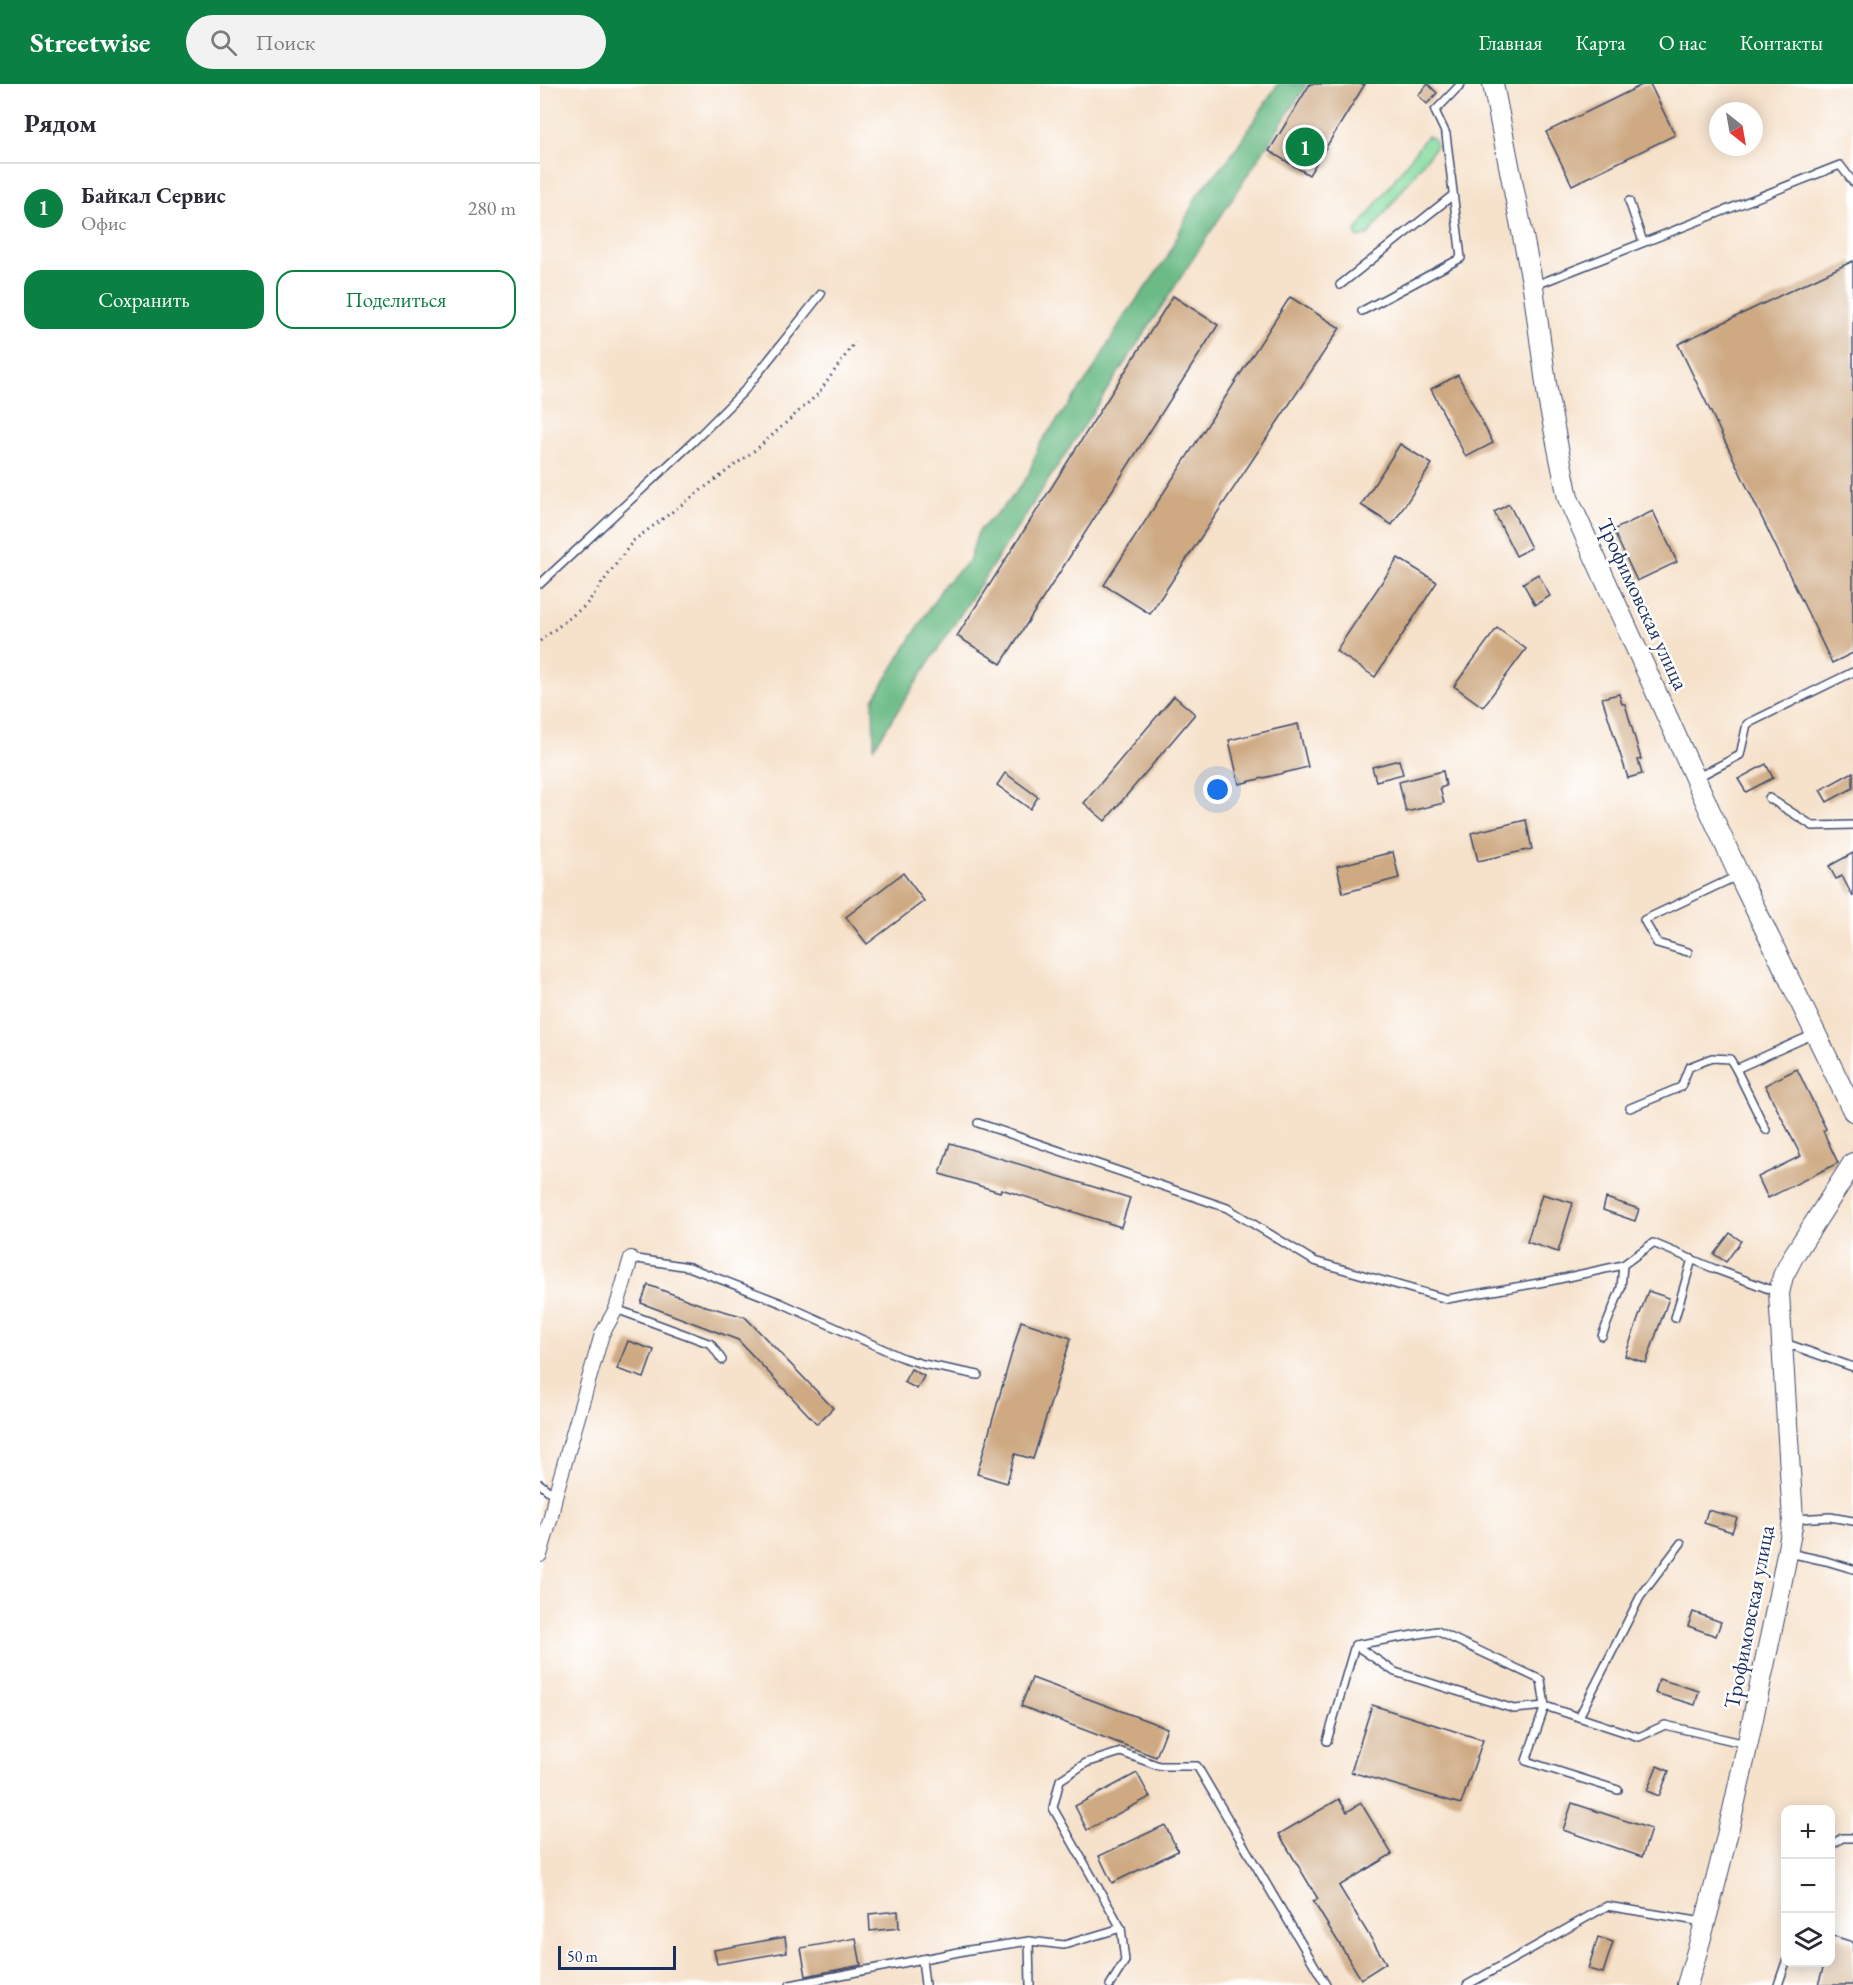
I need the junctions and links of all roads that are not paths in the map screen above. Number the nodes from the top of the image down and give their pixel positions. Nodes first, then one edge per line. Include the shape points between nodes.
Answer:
1 (1461, 84) edge
2 (1493, 84) edge
3 (1853, 182) edge
4 (1453, 195) junction
5 (1629, 201) dead end
6 (1643, 242) junction
7 (1340, 285) dead end
8 (1533, 287) junction
9 (821, 294) dead end
10 (1362, 311) dead end
11 (540, 584) edge
12 (1853, 672) edge
13 (1696, 778) junction
14 (1769, 798) dead end
15 (1853, 825) edge
16 (1739, 875) junction
17 (1688, 952) dead end
18 (1817, 1032) junction
19 (1736, 1069) junction
20 (1630, 1108) dead end
21 (1853, 1111) edge
22 (978, 1123) dead end
23 (1766, 1130) dead end
24 (1853, 1163) edge
25 (631, 1258) joint
26 (1692, 1260) junction
27 (1623, 1265) junction
28 (1779, 1293) junction
29 (616, 1309) junction
30 (1675, 1318) dead end
31 (1602, 1336) dead end
32 (1782, 1342) junction
33 (722, 1360) dead end
34 (1853, 1367) edge
35 (978, 1375) dead end
36 (540, 1484) edge
37 (555, 1496) junction
38 (1793, 1520) junction
39 (1853, 1521) edge
40 (1681, 1543) dead end
41 (1788, 1553) junction
42 (540, 1555) edge
43 (1853, 1569) edge
44 (1355, 1644) junction
45 (1545, 1706) junction
46 (1579, 1717) junction
47 (1327, 1742) dead end
48 (1748, 1745) junction
49 (1618, 1790) dead end
50 (1853, 1838) edge
51 (1835, 1843) edge
52 (1706, 1923) junction
53 (1121, 1928) junction
54 (1029, 1941) junction
55 (922, 1959) junction
56 (1783, 1967) edge
57 (790, 1985) edge
58 (925, 1985) edge
59 (1030, 1985) edge
60 (1110, 1985) edge
61 (1326, 1985) edge
62 (1467, 1985) edge
63 (1687, 1985) edge
64 (1778, 1985) edge

1 - 4 lane via 1435,111 1446,134
2 - 8 street, Трофимовская улица
3 - 6 lane via 1840,165
4 - 7 lane
4 - 10 lane via 1461,258
5 - 6 lane
6 - 8 lane
8 - 13 street, Трофимовская улица via 1548,398 1568,498
9 - 11 lane via 744,390
12 - 13 lane via 1747,724 1740,755
13 - 16 street, Трофимовская улица
14 - 15 lane via 1814,826
16 - 17 lane via 1644,920 1657,943
16 - 18 street, Трофимовская улица
18 - 19 lane
18 - 21 street, Трофимовская улица
19 - 20 lane via 1730,1059 1712,1058 1689,1067 1682,1087
19 - 23 lane
22 - 27 lane via 1227,1208 1314,1261 1446,1299
24 - 28 street, Трофимовская улица via 1794,1255
25 - 29 street
25 - 35 lane via 689,1267 903,1358
26 - 27 lane via 1653,1243
26 - 28 lane
26 - 30 lane
27 - 31 lane via 1621,1288
28 - 32 street, Трофимовская улица
29 - 33 lane via 711,1344
29 - 37 street via 602,1334
32 - 34 lane
32 - 38 street, Трофимовская улица
36 - 37 lane
37 - 42 street
38 - 39 lane via 1830,1517
38 - 41 street, Трофимовская улица
40 - 46 lane via 1640,1596
41 - 43 lane
41 - 48 street, Трофимовская улица
44 - 45 lane via 1395,1672 1514,1709
44 - 45 lane via 1437,1630 1541,1680
44 - 47 lane
45 - 46 lane
45 - 49 lane via 1526,1761
46 - 48 lane via 1639,1737 1665,1725
48 - 52 street, Трофимовская улица
50 - 51 lane
52 - 62 lane via 1607,1906
52 - 63 street, Трофимовская улица
53 - 54 lane via 1064,1945
53 - 60 lane via 1125,1960
53 - 61 lane via 1053,1808 1060,1780 1086,1763 1121,1752 1159,1766 1197,1766
54 - 55 lane
54 - 59 lane
55 - 57 lane
55 - 58 lane
56 - 64 lane

